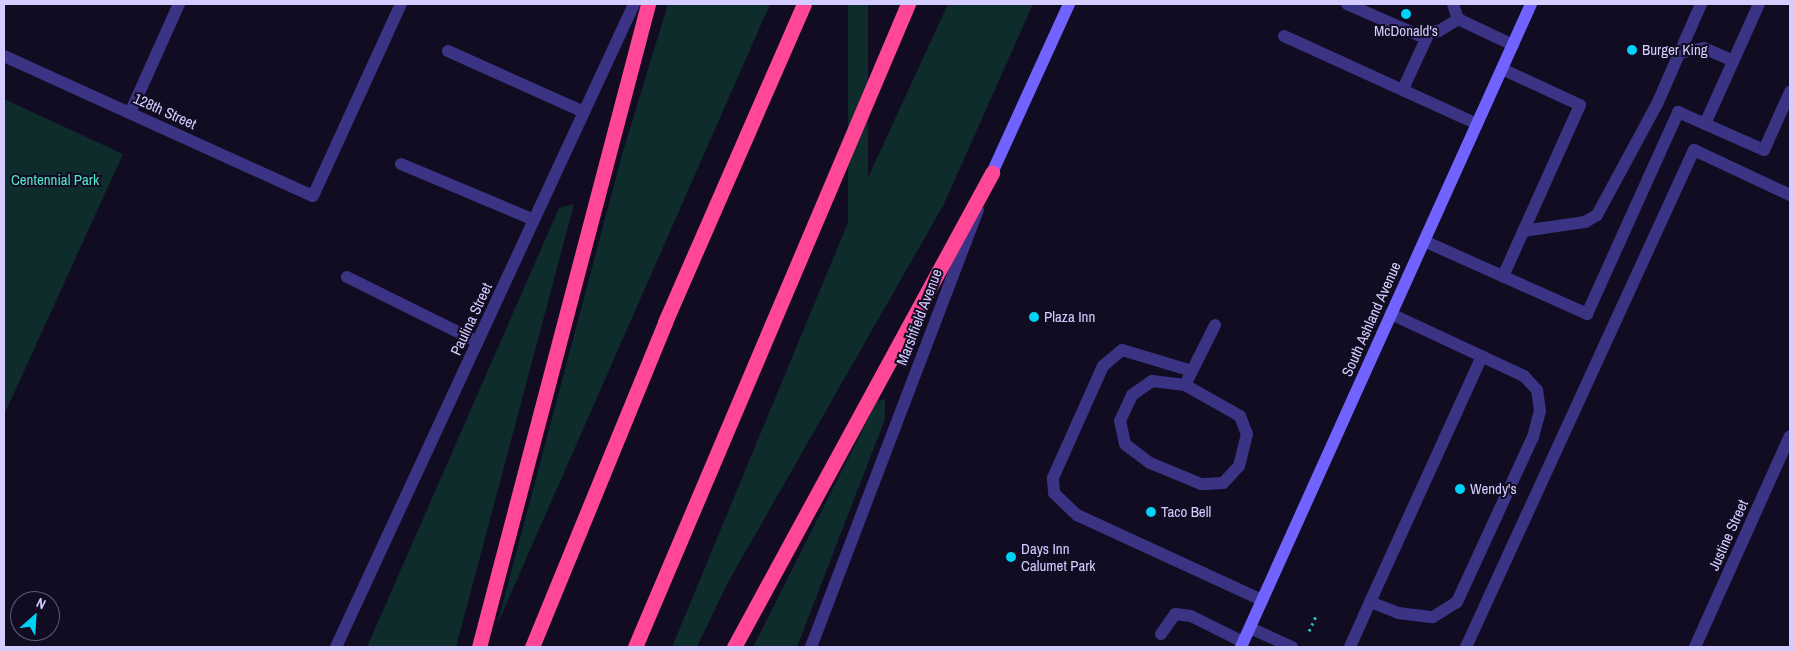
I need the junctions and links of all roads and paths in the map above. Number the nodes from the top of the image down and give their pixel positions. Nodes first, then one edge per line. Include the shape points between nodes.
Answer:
1 (179, 4) edge
2 (400, 4) edge
3 (634, 4) edge
4 (648, 4) edge
5 (804, 4) edge
6 (908, 4) edge
7 (1069, 4) edge
8 (1348, 4) edge
9 (1453, 4) edge
10 (1531, 4) edge
11 (1701, 4) edge
12 (1759, 4) edge
13 (1458, 19) junction
14 (1428, 35) junction
15 (1284, 36) dead end
16 (1513, 45) junction
17 (448, 51) dead end
18 (1679, 53) junction
19 (4, 56) edge
20 (1733, 61) junction
21 (1502, 69) junction
22 (1403, 89) junction
23 (1790, 92) edge
24 (584, 112) junction
25 (130, 113) junction
26 (1477, 124) junction
27 (1705, 124) junction
28 (401, 164) dead end
29 (992, 173) junction
30 (1790, 195) edge
31 (534, 220) junction
32 (1523, 231) junction
33 (1424, 241) junction
34 (1503, 276) junction
35 (347, 277) dead end
36 (1391, 314) junction
37 (1215, 325) dead end
38 (478, 342) junction
39 (1482, 356) junction
40 (1192, 371) junction
41 (1185, 386) junction
42 (1790, 436) edge
43 (1262, 600) junction
44 (1370, 602) junction
45 (1316, 616) dead end
46 (1250, 628) junction
47 (1309, 631) dead end
48 (1161, 634) dead end
49 (1242, 644) edge
50 (336, 647) edge
51 (479, 647) edge
52 (532, 647) edge
53 (635, 647) edge
54 (734, 647) edge
55 (811, 647) edge
56 (1292, 647) edge
57 (1350, 647) edge
58 (1466, 647) edge
59 (1695, 647) edge

1 - 25 street
2 - 25 street, 128th Street via 313,196
3 - 24 street, Paulina Street
4 - 51 highway
5 - 52 highway via 665,322
6 - 53 highway
7 - 29 main road, Marshfield Avenue
8 - 14 street via 1407,32
9 - 13 street
10 - 16 main road, South Ashland Avenue
11 - 18 street
12 - 20 street
13 - 14 street
13 - 16 street
14 - 22 street
15 - 22 street
16 - 21 main road, South Ashland Avenue
17 - 24 street
18 - 20 street via 1704,48
18 - 32 street via 1597,215 1585,222
19 - 25 street, 128th Street
20 - 27 street
21 - 26 main road, South Ashland Avenue
21 - 32 street via 1580,105
22 - 26 street
23 - 27 street via 1764,150
24 - 31 street, Paulina Street
26 - 33 main road, South Ashland Avenue
27 - 34 street via 1678,112 1587,314
28 - 31 street
29 - 54 highway
29 - 55 street, Marshfield Avenue
30 - 58 street via 1694,150
31 - 38 street, Paulina Street
32 - 34 street
33 - 34 street
33 - 36 main road, South Ashland Avenue
35 - 38 street
36 - 39 street
36 - 43 main road, South Ashland Avenue
37 - 40 street
38 - 50 street, Paulina Street
39 - 44 street
39 - 44 street via 1533,382 1540,411 1470,578 1457,602 1433,617 1398,613
40 - 41 street
40 - 43 street via 1122,350 1103,366 1052,478 1054,494 1077,515
41 - 41 street via 1152,381 1132,395 1120,421 1124,444 1150,463 1201,484 1223,483 1239,466 1247,434 1240,416
42 - 59 street, Justine Street
43 - 46 main road, South Ashland Avenue
44 - 57 street
45 - 47 path
46 - 49 main road, South Ashland Avenue
46 - 56 street
48 - 49 street via 1175,614 1191,616

